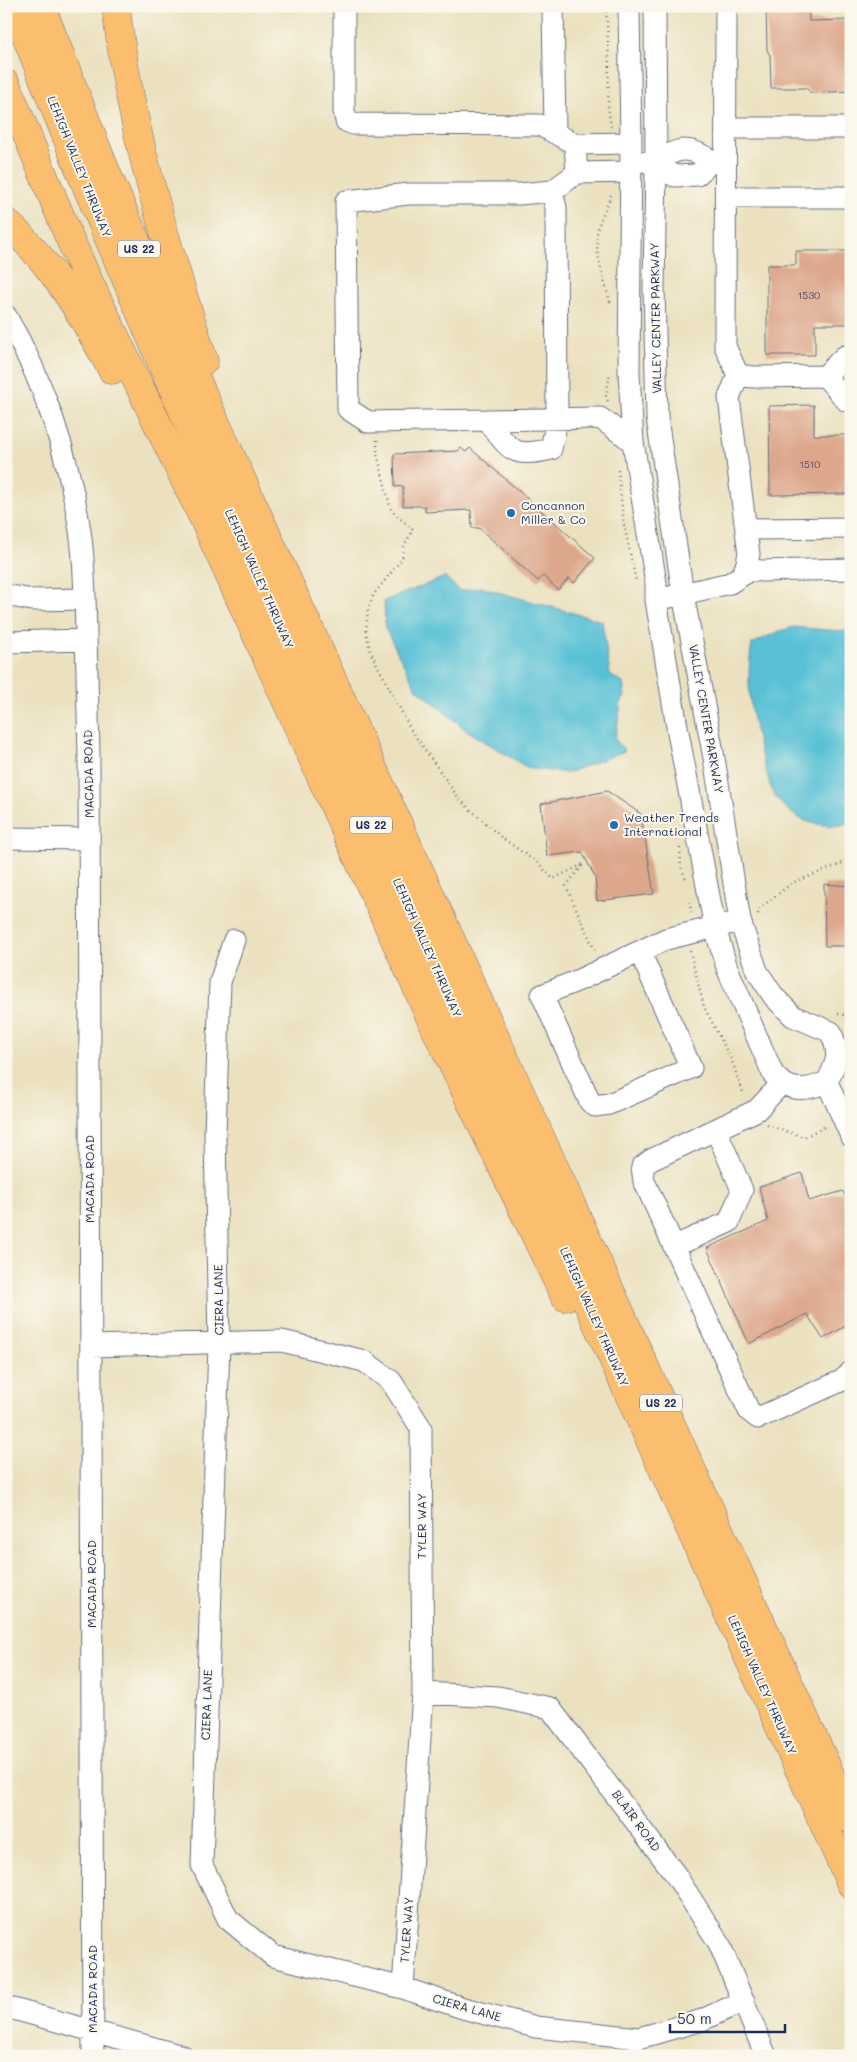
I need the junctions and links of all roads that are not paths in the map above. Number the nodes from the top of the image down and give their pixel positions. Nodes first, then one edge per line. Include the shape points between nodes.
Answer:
1 (14, 6) edge
2 (41, 6) edge
3 (116, 6) edge
4 (344, 6) edge
5 (553, 6) edge
6 (629, 6) edge
7 (655, 6) edge
8 (726, 6) edge
9 (6, 84) edge
10 (726, 128) junction
11 (851, 128) edge
12 (555, 134) junction
13 (575, 144) junction
14 (631, 159) junction
15 (719, 162) junction
16 (656, 163) junction
17 (577, 173) junction
18 (552, 191) junction
19 (726, 197) junction
20 (851, 197) edge
21 (6, 222) edge
22 (6, 316) edge
23 (851, 356) edge
24 (738, 375) junction
25 (824, 376) junction
26 (631, 393) junction
27 (851, 401) edge
28 (600, 418) junction
29 (486, 420) junction
30 (557, 420) junction
31 (633, 442) junction
32 (245, 488) junction
33 (851, 528) edge
34 (746, 529) junction
35 (745, 568) junction
36 (851, 569) edge
37 (683, 594) junction
38 (6, 595) edge
39 (85, 599) junction
40 (656, 600) junction
41 (86, 640) junction
42 (6, 642) edge
43 (263, 650) junction
44 (6, 838) edge
45 (89, 839) junction
46 (748, 920) junction
47 (715, 928) junction
48 (234, 940) dead end
49 (640, 952) junction
50 (844, 1050) edge
51 (828, 1082) junction
52 (781, 1084) junction
53 (716, 1130) junction
54 (851, 1136) edge
55 (675, 1246) junction
56 (219, 1344) junction
57 (91, 1346) junction
58 (851, 1372) edge
59 (740, 1638) junction
60 (423, 1694) junction
61 (851, 1820) edge
62 (851, 1884) edge
63 (403, 1988) junction
64 (744, 2001) junction
65 (6, 2006) edge
66 (93, 2031) junction
67 (93, 2056) edge
68 (182, 2056) edge
69 (766, 2056) edge

1 - 59 highway, LEHIGH VALLEY THRUWAY / US 22 via 172,387
2 - 32 highway, LEHIGH VALLEY THRUWAY / US 22 via 147,268
3 - 32 highway via 128,90 151,188
4 - 12 street via 346,121 353,124 540,125
5 - 12 street
6 - 14 street, VALLEY CENTER PARKWAY
7 - 16 street, VALLEY CENTER PARKWAY
8 - 10 street
9 - 43 highway via 69,237
10 - 11 street
10 - 15 street
12 - 13 street
13 - 14 street
13 - 17 street
14 - 16 street
14 - 17 street
14 - 26 street, VALLEY CENTER PARKWAY
15 - 16 street via 697,175 674,176
15 - 19 street
16 - 37 street, VALLEY CENTER PARKWAY via 657,418
17 - 18 street
18 - 29 street via 409,194 346,201 348,409 368,422
18 - 30 street via 556,208
19 - 20 street
19 - 24 street via 725,346
21 - 43 highway via 47,264 84,319
22 - 39 street, MACADA ROAD via 39,383 67,469 80,533
23 - 25 street via 845,356
24 - 25 street
24 - 34 street via 729,398
25 - 27 street via 847,401
26 - 28 street
26 - 31 street, VALLEY CENTER PARKWAY
28 - 30 street
28 - 31 street
29 - 30 street
29 - 30 street via 512,451 530,454 551,449
31 - 40 street, VALLEY CENTER PARKWAY
32 - 61 highway, LEHIGH VALLEY THRUWAY / US 22
33 - 34 street
34 - 35 street via 749,554
35 - 36 street via 762,571
35 - 37 street via 744,574 730,583
37 - 40 street
37 - 46 street, VALLEY CENTER PARKWAY
38 - 39 street via 32,600
39 - 41 street, MACADA ROAD
40 - 47 street, VALLEY CENTER PARKWAY
41 - 42 street
41 - 45 street, MACADA ROAD
43 - 59 highway via 453,1066 580,1327
44 - 45 street
45 - 57 street, MACADA ROAD
46 - 47 street
46 - 50 street, VALLEY CENTER PARKWAY via 757,971 774,997 793,1016 831,1032
47 - 49 street via 666,940
47 - 52 street, VALLEY CENTER PARKWAY via 746,1014 773,1074
48 - 56 street, CIERA LANE via 220,982 215,1134
49 - 49 street via 542,995 590,1102 595,1106 609,1104 691,1068
50 - 51 street, VALLEY CENTER PARKWAY
51 - 52 street via 801,1089
51 - 54 street
52 - 53 street via 756,1110
53 - 55 street via 742,1190 729,1222
53 - 55 street via 642,1167 644,1181
55 - 58 street via 749,1411 758,1418 843,1380
56 - 57 street, TYLER WAY
56 - 60 street, TYLER WAY via 282,1341 364,1361 391,1381 421,1428
56 - 63 street, CIERA LANE via 202,1865 228,1919 273,1956
57 - 66 street, MACADA ROAD
59 - 62 highway, LEHIGH VALLEY THRUWAY / US 22
60 - 63 street, TYLER WAY
60 - 64 street, BLAIR ROAD via 498,1697 550,1708 675,1874 719,1943
63 - 64 street, CIERA LANE via 462,2008 536,2027 638,2038 702,2020
64 - 69 street, BLAIR ROAD
65 - 66 street
66 - 67 street, MACADA ROAD
66 - 68 street

